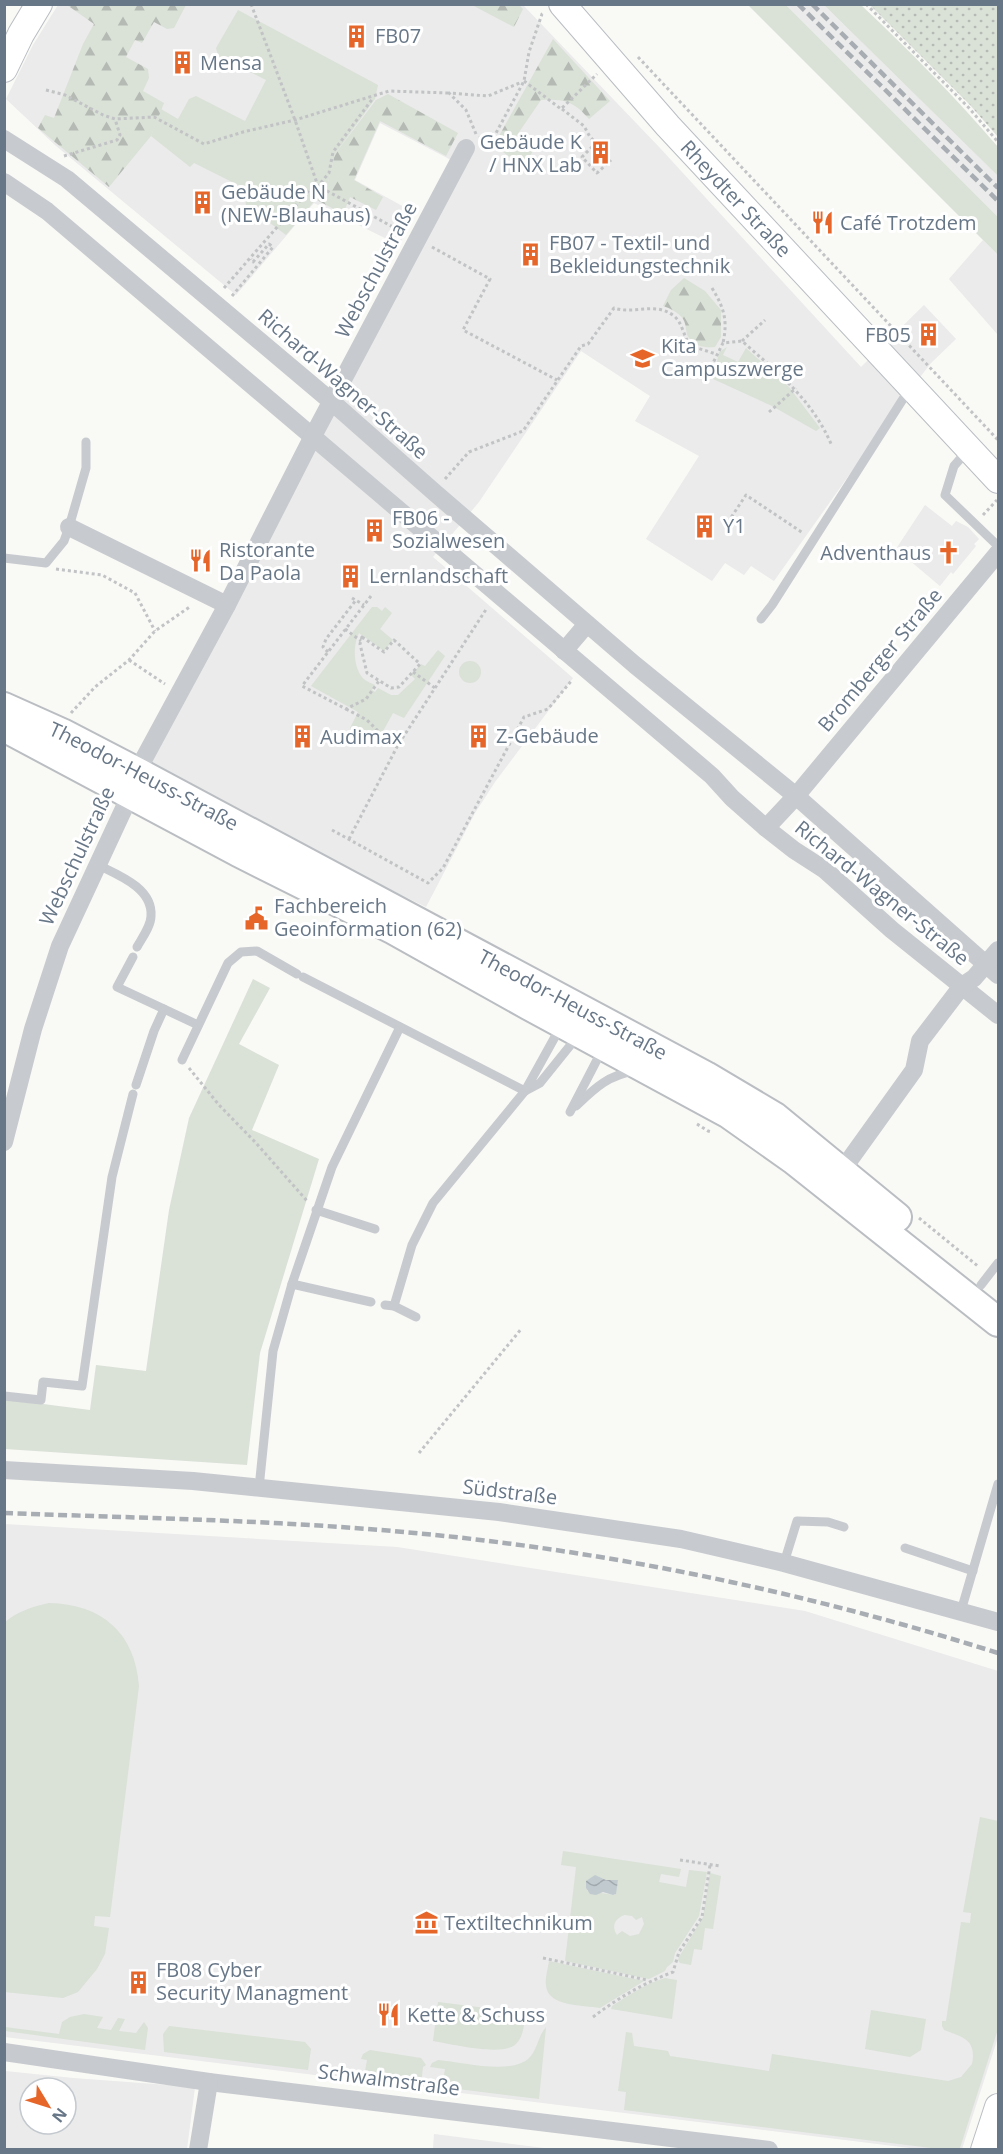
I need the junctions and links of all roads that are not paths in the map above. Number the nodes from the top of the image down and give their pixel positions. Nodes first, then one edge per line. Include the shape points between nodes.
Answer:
1 (39, 4) edge
2 (555, 7) edge
3 (13, 41) edge
4 (4, 69) edge
5 (4, 139) edge
6 (472, 143) road end
7 (4, 182) edge
8 (913, 388) junction
9 (332, 402) junction
10 (313, 436) junction
11 (86, 442) dead end
12 (969, 449) junction
13 (999, 480) edge
14 (69, 527) junction
15 (999, 546) edge
16 (999, 553) edge
17 (4, 558) edge
18 (227, 605) junction
19 (761, 619) dead end
20 (587, 624) junction
21 (564, 651) junction
22 (4, 707) edge
23 (4, 727) edge
24 (137, 777) junction
25 (796, 796) junction
26 (766, 828) junction
27 (98, 865) junction
28 (137, 947) dead end
29 (999, 950) edge
30 (132, 957) dead end
31 (992, 970) edge
32 (962, 986) junction
33 (164, 1009) junction
34 (999, 1015) edge
35 (575, 1020) junction
36 (198, 1025) junction
37 (400, 1027) junction
38 (622, 1043) junction
39 (183, 1060) road end
40 (647, 1069) junction
41 (525, 1090) junction
42 (4, 1142) edge
43 (794, 1160) junction
44 (841, 1171) junction
45 (316, 1210) junction
46 (375, 1229) dead end
47 (999, 1263) edge
48 (292, 1284) junction
49 (990, 1286) edge
50 (371, 1302) dead end
51 (416, 1317) dead end
52 (999, 1322) edge
53 (4, 1396) edge
54 (4, 1470) edge
55 (999, 1484) edge
56 (259, 1488) junction
57 (844, 1527) dead end
58 (904, 1548) dead end
59 (784, 1563) junction
60 (973, 1571) junction
61 (961, 1611) junction
62 (999, 1622) edge
63 (4, 2052) edge
64 (208, 2082) junction
65 (999, 2107) edge
66 (198, 2150) edge
67 (769, 2150) edge
68 (984, 2150) edge

1 - 3 main road
2 - 8 main road, Rheydter Straße
3 - 4 main road
5 - 9 street, Richard-Wagner-Straße via 67,179
6 - 9 street, Webschulstraße
7 - 10 street, Richard-Wagner-Straße via 47,211
8 - 12 main road, Rheydter Straße
8 - 19 lane
9 - 10 street, Webschulstraße
9 - 20 street, Richard-Wagner-Straße
10 - 18 street, Webschulstraße
10 - 21 street, Richard-Wagner-Straße
11 - 14 lane via 86,468
12 - 13 main road, Rheydter Straße
12 - 15 lane via 954,466 945,495
14 - 17 lane via 64,541 46,563
14 - 18 street
16 - 25 street, Bromberger Straße
18 - 24 street, Webschulstraße
20 - 21 street
20 - 25 street, Richard-Wagner-Straße
21 - 26 street, Richard-Wagner-Straße
22 - 24 main road, Theodor-Heuss-Straße via 62,733
23 - 24 main road, Theodor-Heuss-Straße
24 - 27 street, Webschulstraße
24 - 35 main road, Theodor-Heuss-Straße via 238,852
25 - 26 street, Richard-Wagner-Straße
25 - 31 street, Richard-Wagner-Straße
26 - 32 street, Richard-Wagner-Straße via 825,870
27 - 28 lane via 135,885 147,899 151,916
27 - 42 street, Webschulstraße via 60,946 33,1029
29 - 31 street
30 - 33 lane via 117,987
31 - 32 street
32 - 34 street, Richard-Wagner-Straße
32 - 44 street via 920,1041 914,1070
33 - 36 lane
33 - 53 lane via 134,1090 112,1177 82,1386 44,1382 41,1400
35 - 38 main road, Theodor-Heuss-Straße
35 - 41 lane via 556,1035
35 - 41 lane via 573,1042 540,1083
36 - 37 lane via 228,963 242,952 257,951
36 - 39 lane
37 - 41 lane
37 - 45 lane via 332,1167
38 - 40 main road, Theodor-Heuss-Straße
38 - 40 lane via 599,1056 570,1112 600,1083 626,1072
38 - 44 main road, Theodor-Heuss-Straße via 706,1076 775,1117
40 - 43 main road, Theodor-Heuss-Straße via 729,1114
41 - 51 lane via 433,1203 412,1245 389,1306
43 - 44 street, Theodor-Heuss-Straße
43 - 52 main road, Theodor-Heuss-Straße
44 - 49 main road, Theodor-Heuss-Straße
45 - 46 lane
45 - 48 lane
47 - 49 lane
48 - 50 lane
48 - 56 lane via 273,1351
54 - 56 street, Südstraße
55 - 60 lane
56 - 59 street, Südstraße via 499,1512 681,1539
57 - 59 lane via 796,1521
58 - 60 lane
59 - 61 street, Südstraße
60 - 61 lane
61 - 62 street, Südstraße
63 - 64 street, Schwalmstraße
64 - 66 street
64 - 67 street, Schwalmstraße
65 - 68 main road

